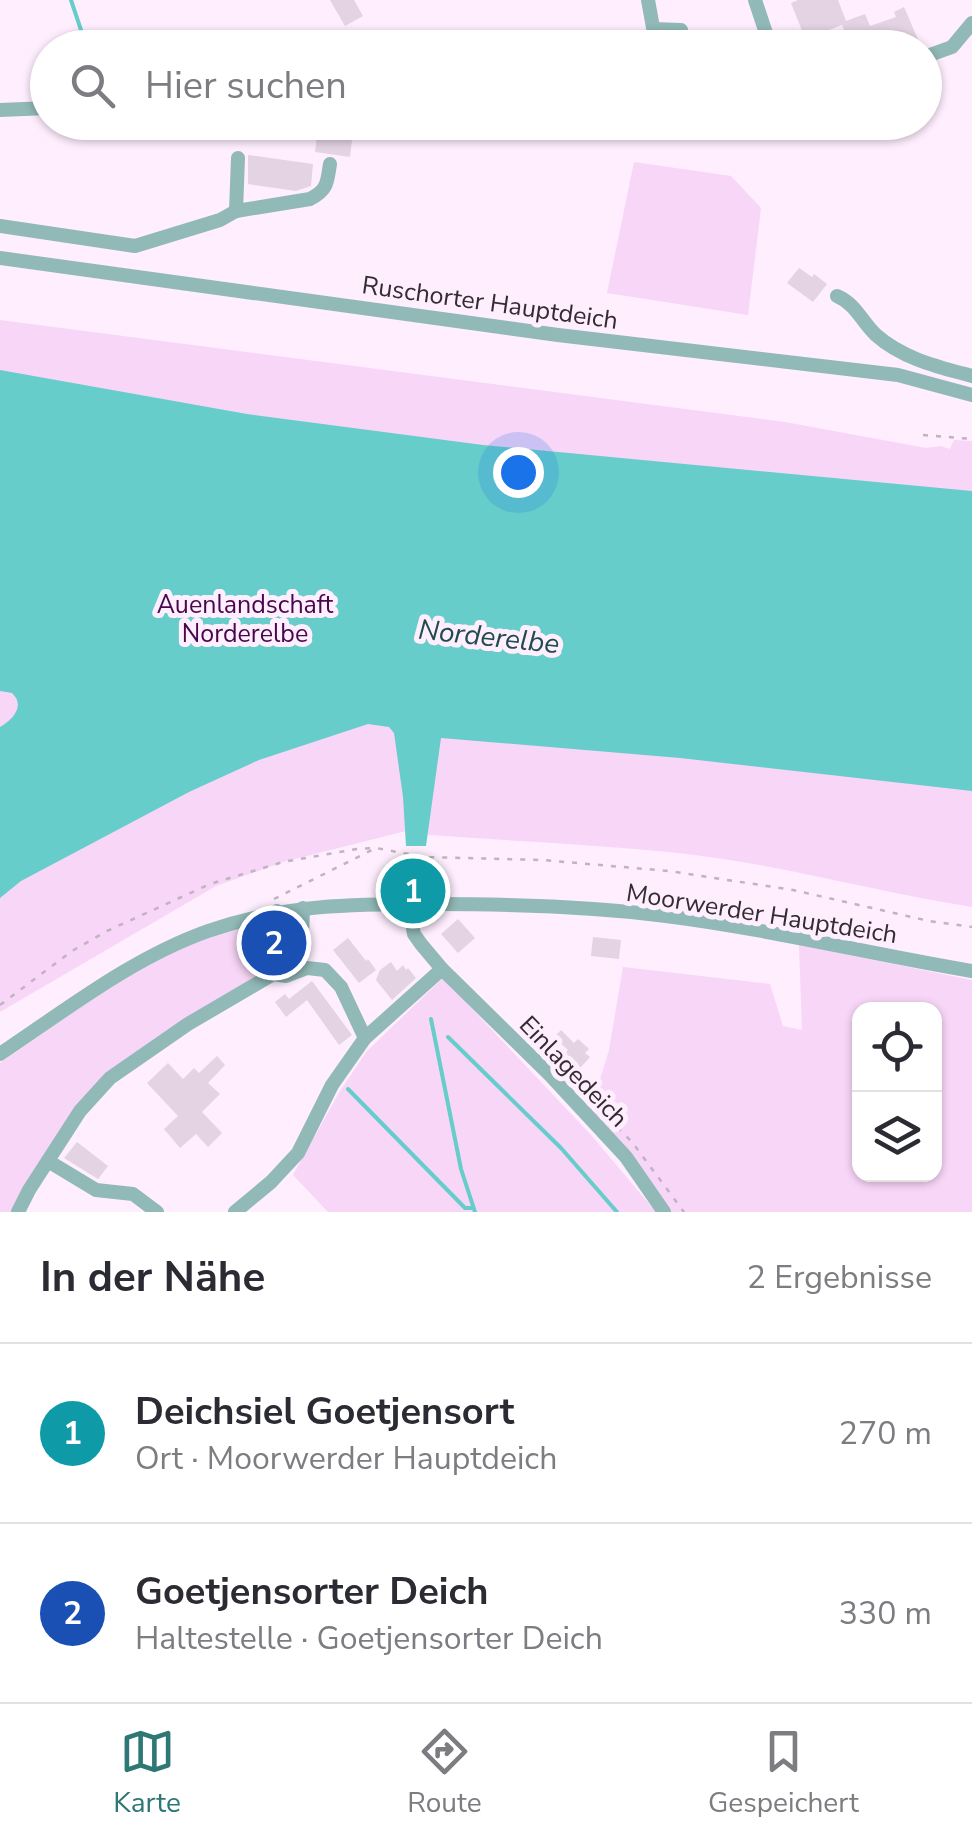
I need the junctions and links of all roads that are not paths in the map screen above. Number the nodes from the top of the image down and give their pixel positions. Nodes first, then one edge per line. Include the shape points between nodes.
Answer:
1 (648, 0) edge
2 (755, 0) edge
3 (972, 23) edge
4 (654, 29) joint
5 (681, 30) dead end
6 (765, 30) edge
7 (942, 51) edge
8 (30, 109) edge
9 (0, 110) edge
10 (238, 158) dead end
11 (330, 164) dead end
12 (236, 210) junction
13 (0, 226) edge
14 (0, 258) edge
15 (837, 296) dead end
16 (972, 376) edge
17 (972, 395) edge
18 (412, 904) junction
19 (303, 908) junction
20 (277, 911) junction
21 (302, 933) junction
22 (442, 969) junction
23 (972, 971) edge
24 (273, 974) junction
25 (365, 1038) junction
26 (0, 1054) edge
27 (48, 1161) junction
28 (18, 1212) edge
29 (157, 1212) edge
30 (236, 1212) edge
31 (664, 1212) edge

1 - 4 street
2 - 6 street
3 - 7 street
4 - 5 street
8 - 9 street
10 - 12 street
11 - 12 street via 321,194
12 - 13 street via 135,246
14 - 17 street, Ruschorter Hauptdeich via 898,375
15 - 16 street via 894,349
18 - 19 street, Moorwerder Hauptdeich
18 - 22 street, Einlagedeich via 414,934
18 - 23 street, Moorwerder Hauptdeich via 664,916
19 - 20 street, Moorwerder Hauptdeich
19 - 21 street
20 - 21 street via 280,936
20 - 26 street, Moorwerder Hauptdeich via 154,954
21 - 24 street via 298,955
22 - 25 street
22 - 31 street, Einlagedeich via 626,1157
24 - 25 street via 325,970 341,987
24 - 27 street via 110,1078
25 - 30 street via 289,1164
27 - 28 street
27 - 29 street via 96,1190 133,1194

